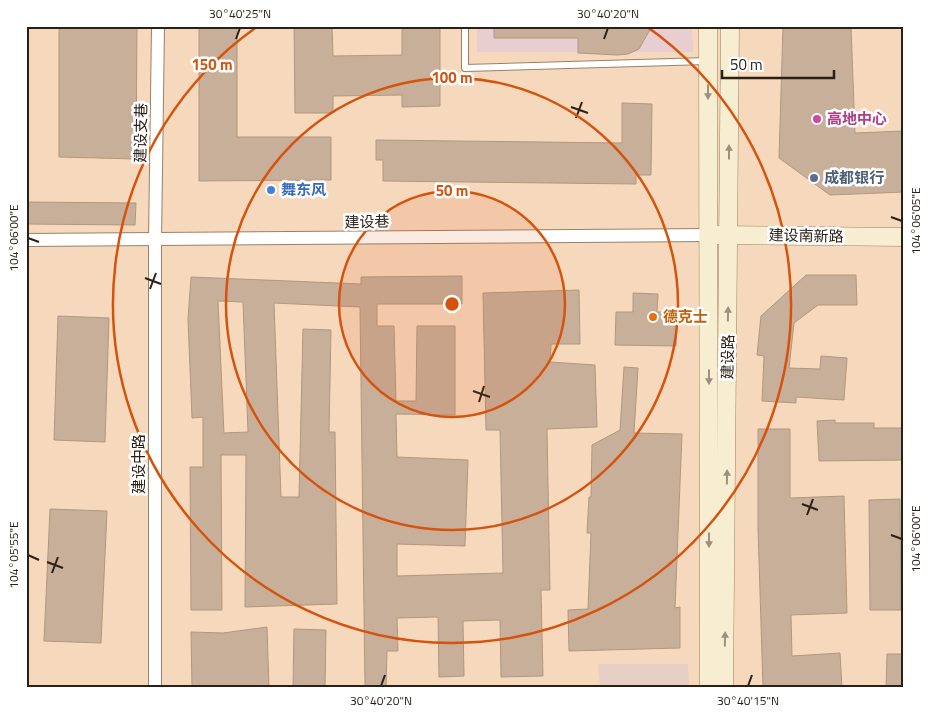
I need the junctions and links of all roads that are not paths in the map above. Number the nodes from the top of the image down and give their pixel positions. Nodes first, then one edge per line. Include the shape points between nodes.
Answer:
1 (158, 26) edge
2 (465, 26) edge
3 (708, 26) edge
4 (730, 26) edge
5 (708, 61) junction
6 (709, 235) junction
7 (729, 235) junction
8 (904, 237) edge
9 (26, 240) edge
10 (155, 240) junction
11 (155, 688) edge
12 (709, 688) edge
13 (724, 688) edge

1 - 10 street, 建设支巷
2 - 5 lane via 465,68
3 - 5 street, 建设路
7 -> 4 street, 建设路
5 -> 6 street, 建设路
6 - 7 street, 建设南新路
6 - 10 street, 建设巷
6 -> 12 street, 建设路
7 - 8 street, 建设南新路
13 -> 7 street, 建设路
9 - 10 street, 建设巷
10 - 11 street, 建设中路

